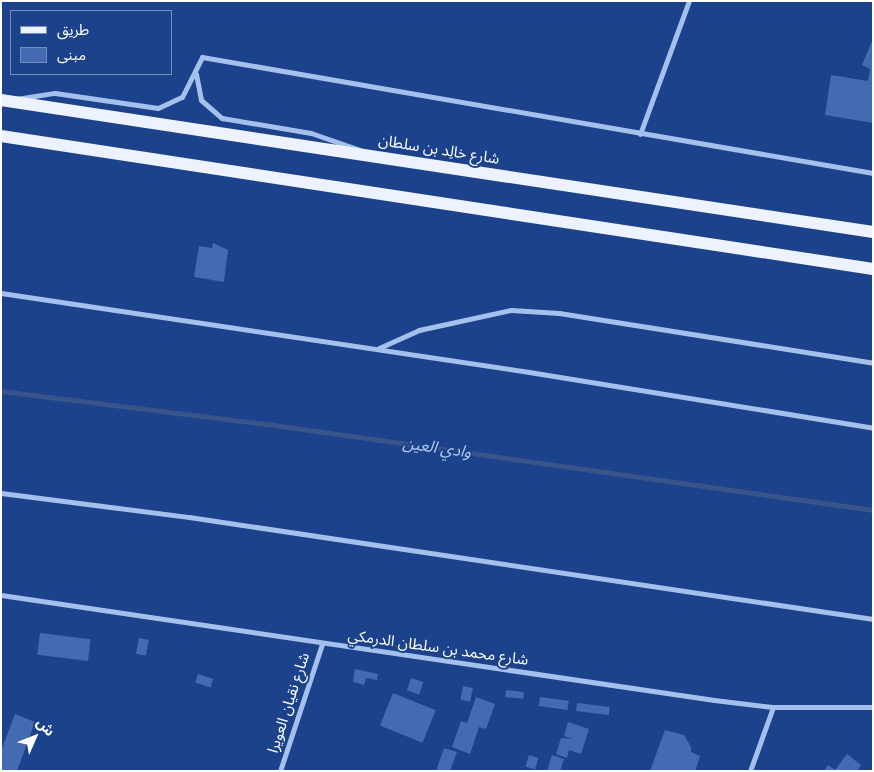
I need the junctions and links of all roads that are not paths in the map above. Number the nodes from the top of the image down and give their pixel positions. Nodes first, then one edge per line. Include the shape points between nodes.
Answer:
1 (689, 1) edge
2 (196, 74) junction
3 (6, 100) edge
4 (640, 134) junction
5 (1, 136) edge
6 (371, 156) junction
7 (873, 173) edge
8 (873, 232) edge
9 (873, 269) edge
10 (1, 292) edge
11 (377, 348) junction
12 (873, 363) edge
13 (873, 428) edge
14 (1, 493) edge
15 (1, 595) edge
16 (873, 619) edge
17 (322, 644) junction
18 (774, 707) junction
19 (873, 707) edge
20 (280, 771) edge
21 (750, 771) edge

1 - 4 street
2 - 3 street via 182,97 158,108 54,93
2 - 4 street via 202,57
2 - 6 street via 201,100 222,118 327,136
3 - 6 main road, شارع خالِد بن سلطان
4 - 7 street
5 - 9 main road
6 - 8 main road, شارع خالِد بن سلطان
10 - 11 street
11 - 12 street via 419,330 511,310 559,312
11 - 13 street
14 - 16 street via 189,517
15 - 17 street, شارع محمد بن سلطان الدرمكي
17 - 18 street, شارع محمد بن سلطان الدرمكي
17 - 20 street, شارع نقيان العويرا
18 - 19 street, شارع محمد بن سلطان الدرمكي
18 - 21 street

